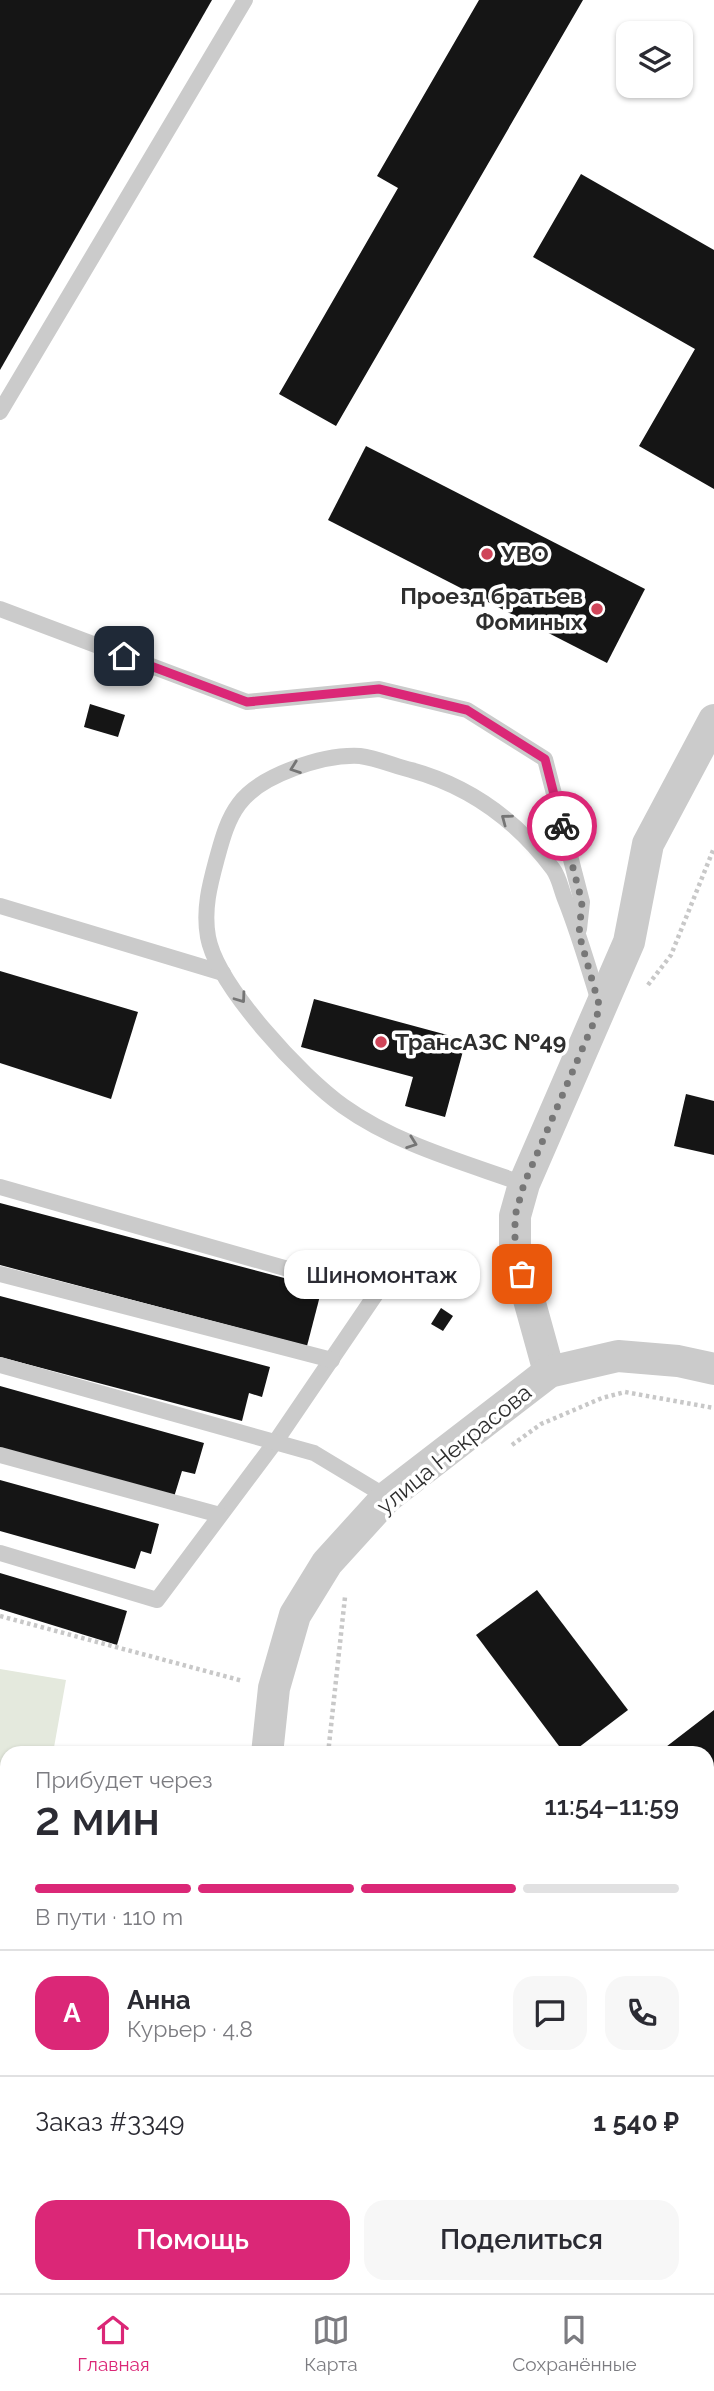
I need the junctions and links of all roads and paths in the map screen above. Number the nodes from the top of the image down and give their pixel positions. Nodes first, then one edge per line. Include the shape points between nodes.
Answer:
1 (245, 0) edge
2 (0, 412) edge
3 (0, 610) edge
4 (714, 720) edge
5 (714, 848) edge
6 (0, 906) edge
7 (579, 934) junction
8 (223, 973) junction
9 (600, 1008) junction
10 (524, 1184) junction
11 (0, 1187) edge
12 (0, 1274) edge
13 (332, 1360) junction
14 (0, 1365) edge
15 (714, 1369) edge
16 (549, 1372) junction
17 (714, 1408) edge
18 (276, 1441) junction
19 (507, 1449) dead end
20 (0, 1455) edge
21 (387, 1497) junction
22 (220, 1515) junction
23 (0, 1553) edge
24 (345, 1592) dead end
25 (0, 1616) edge
26 (245, 1681) dead end
27 (268, 1746) edge
28 (329, 1746) edge

1 - 2 lane
3 - 7 lane via 247,702 379,689 467,710 545,759 582,902
4 - 9 street via 648,844 629,942
5 - 9 path via 671,955 649,984
6 - 8 lane
7 -> 8 lane via 554,871 515,825 480,800 433,777 360,756 316,760 272,776 240,803 224,833 206,896 208,938
7 - 9 lane
8 -> 10 lane via 297,1066 343,1106 400,1138
9 - 10 street
10 - 16 street via 515,1216 515,1249
11 - 13 lane via 376,1294
12 - 13 lane
13 - 18 lane
14 - 18 lane
15 - 16 street, улица Некрасова via 618,1356
16 - 21 street, улица Некрасова
17 - 19 path via 625,1392 541,1424
18 - 21 lane via 314,1453
18 - 22 lane
20 - 22 lane
21 - 27 street, улица Некрасова via 327,1563 295,1615 274,1688
22 - 23 lane via 157,1600
24 - 28 path
25 - 26 path

